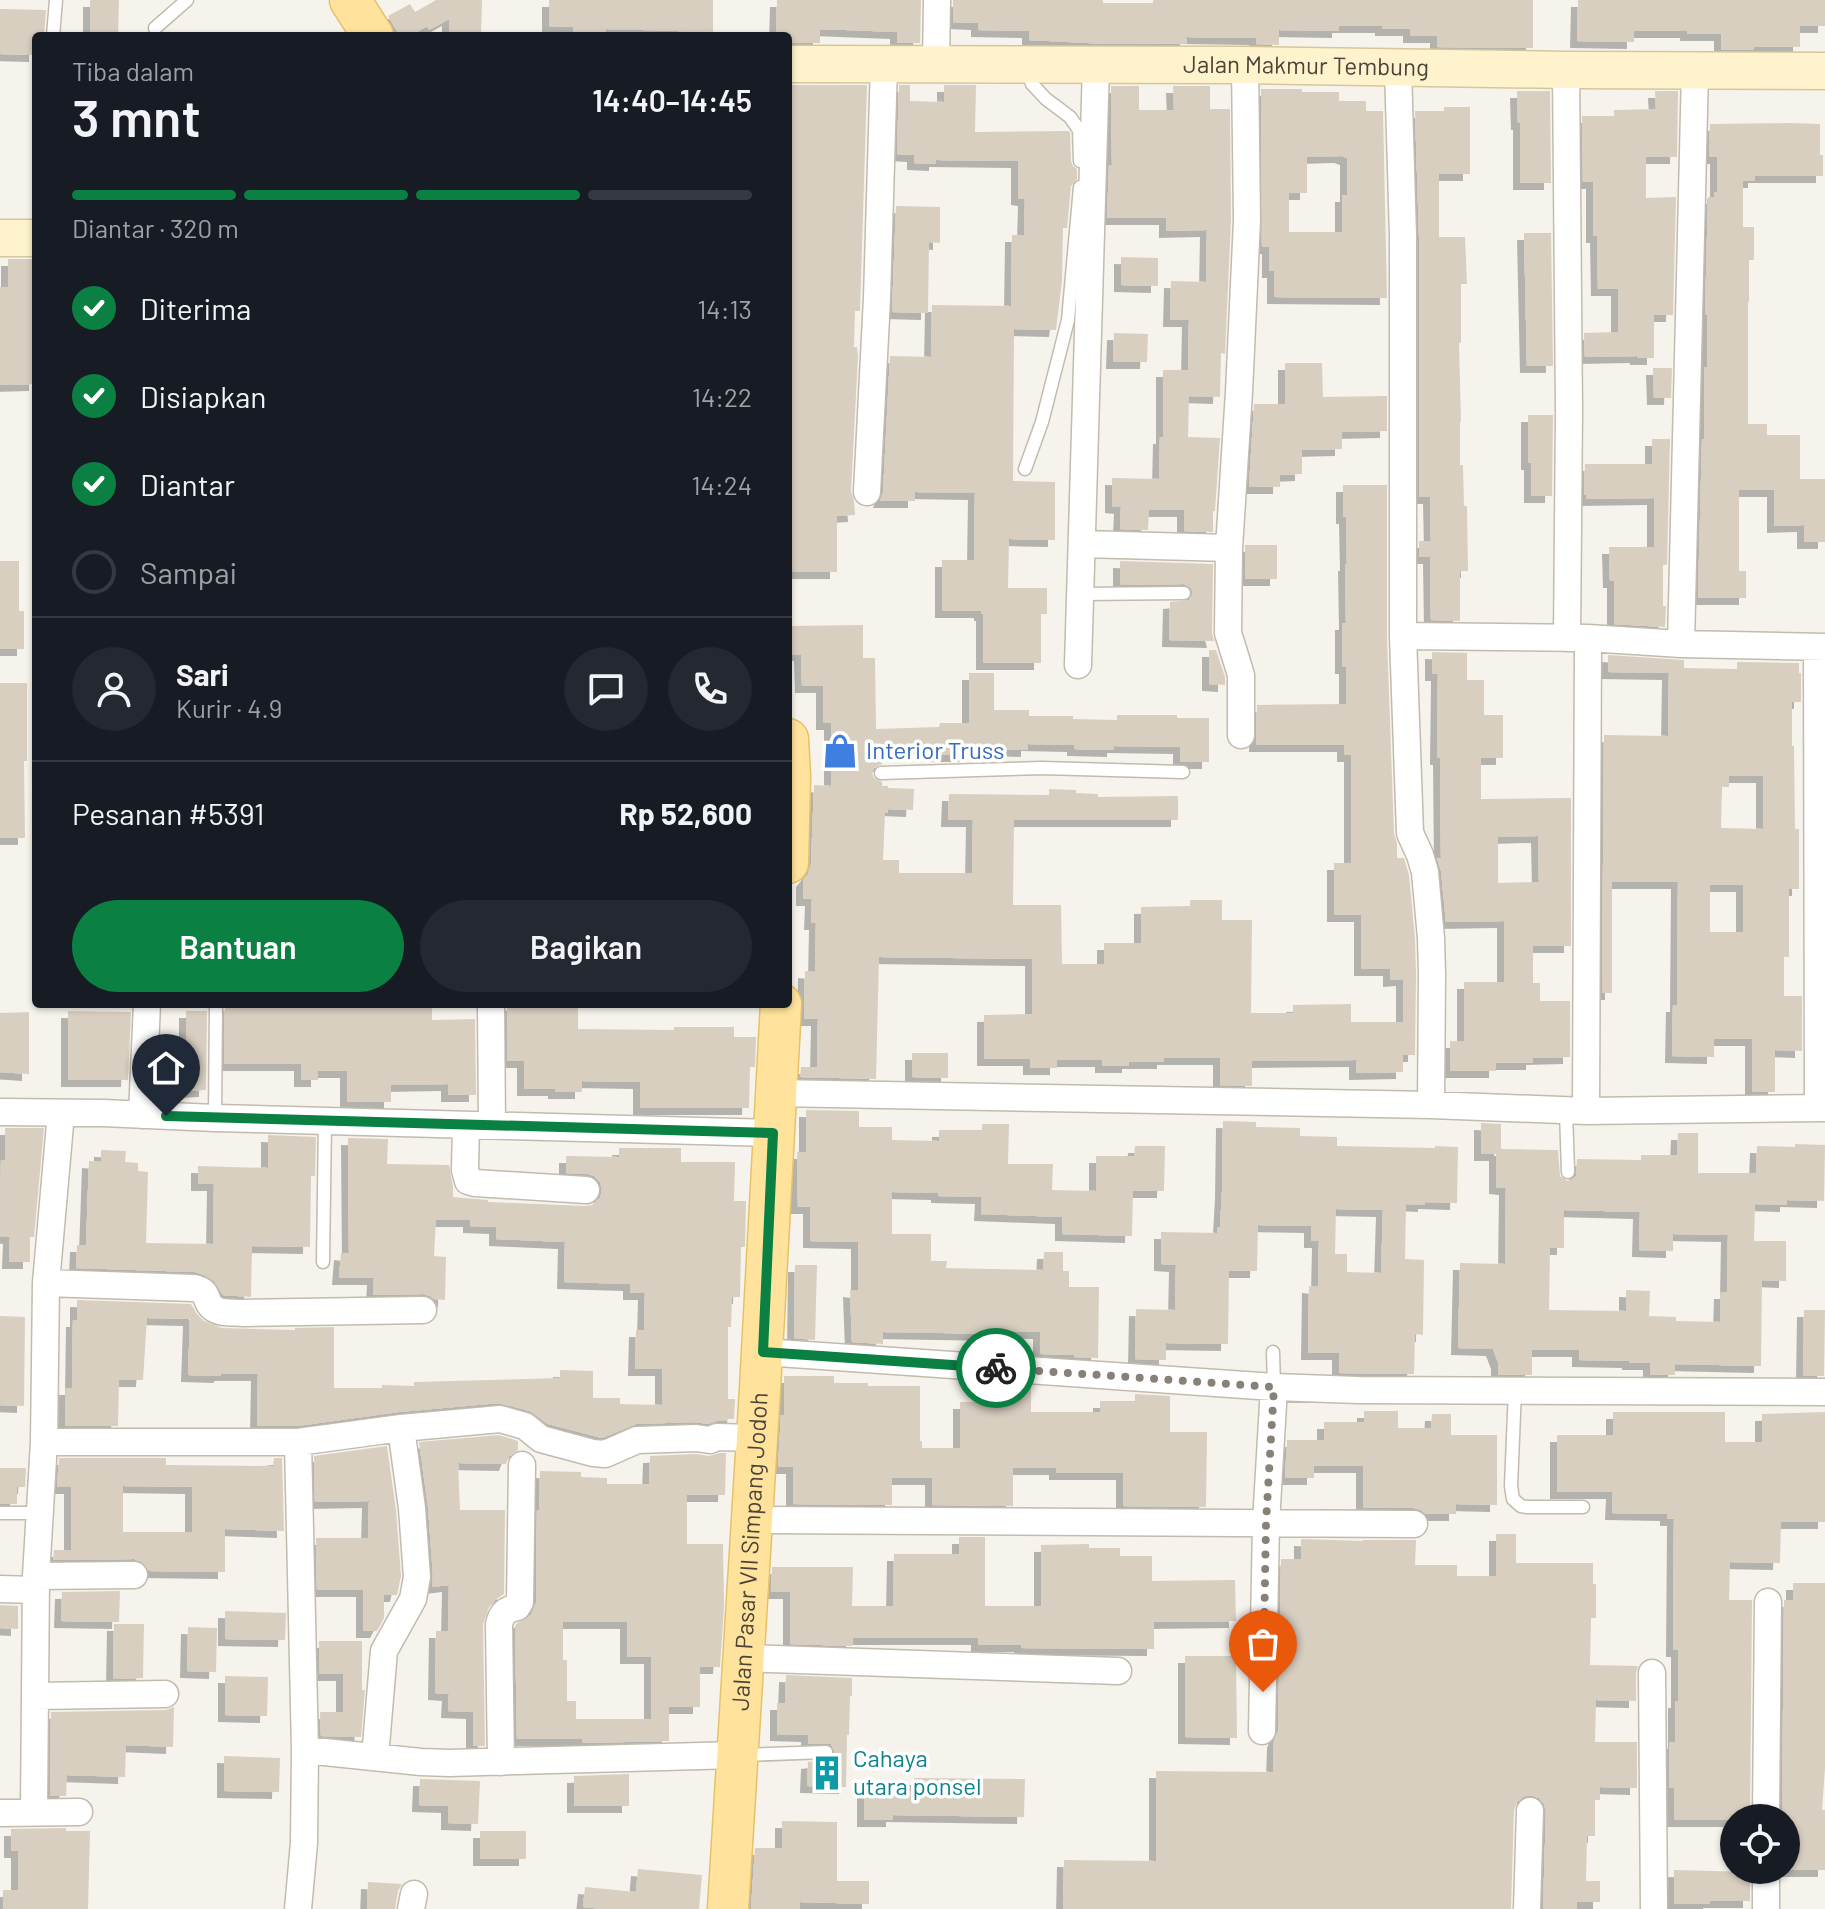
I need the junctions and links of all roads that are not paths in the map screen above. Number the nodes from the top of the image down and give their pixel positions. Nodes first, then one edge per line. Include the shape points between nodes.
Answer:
1 (56, 0) edge
2 (187, 0) edge
3 (350, 0) edge
4 (937, 0) edge
5 (155, 28) dead end
6 (53, 32) edge
7 (370, 32) edge
8 (792, 64) edge
9 (884, 64) junction
10 (936, 65) junction
11 (1026, 65) junction
12 (1245, 65) junction
13 (1096, 66) junction
14 (1398, 68) junction
15 (1566, 70) junction
16 (1695, 71) junction
17 (1825, 71) edge
18 (0, 238) edge
19 (32, 238) edge
20 (1025, 469) dead end
21 (867, 492) dead end
22 (1082, 544) junction
23 (1229, 548) junction
24 (1184, 593) dead end
25 (1081, 594) junction
26 (1403, 636) junction
27 (1578, 638) junction
28 (1681, 644) junction
29 (1821, 647) edge
30 (1078, 665) dead end
31 (1241, 735) dead end
32 (1183, 772) dead end
33 (881, 773) dead end
34 (147, 1008) edge
35 (216, 1008) edge
36 (491, 1008) edge
37 (781, 1008) edge
38 (776, 1093) junction
39 (1431, 1105) junction
40 (1822, 1108) edge
41 (1576, 1111) junction
42 (0, 1112) edge
43 (61, 1113) junction
44 (142, 1115) junction
45 (215, 1118) junction
46 (325, 1121) junction
47 (479, 1125) junction
48 (773, 1133) junction
49 (1568, 1172) dead end
50 (586, 1190) dead end
51 (323, 1262) dead end
52 (46, 1283) junction
53 (423, 1310) dead end
54 (763, 1352) junction
55 (1273, 1352) dead end
56 (1274, 1387) junction
57 (1515, 1390) junction
58 (1825, 1392) edge
59 (401, 1428) junction
60 (756, 1438) junction
61 (44, 1442) junction
62 (298, 1442) junction
63 (522, 1465) dead end
64 (1583, 1507) dead end
65 (0, 1513) edge
66 (40, 1513) junction
67 (753, 1520) junction
68 (1266, 1523) junction
69 (1414, 1524) dead end
70 (134, 1575) dead end
71 (36, 1583) junction
72 (0, 1589) edge
73 (1768, 1602) dead end
74 (744, 1658) junction
75 (1118, 1671) dead end
76 (1652, 1673) dead end
77 (165, 1694) dead end
78 (35, 1696) junction
79 (1262, 1731) dead end
80 (305, 1750) junction
81 (826, 1752) dead end
82 (737, 1755) junction
83 (375, 1757) junction
84 (501, 1762) junction
85 (1766, 1804) edge
86 (1530, 1811) dead end
87 (34, 1812) junction
88 (79, 1812) dead end
89 (0, 1813) edge
90 (1766, 1884) edge
91 (298, 1909) edge
92 (728, 1909) edge
93 (1527, 1909) edge
94 (1654, 1909) edge
95 (1766, 1909) edge

1 - 6 lane
2 - 5 lane
3 - 7 main road
4 - 10 street
8 - 9 street, Jalan Makmur Tembung
9 - 10 street, Jalan Makmur Tembung
9 - 21 street
10 - 11 street, Jalan Makmur Tembung
11 - 13 street, Jalan Makmur Tembung
11 - 20 lane via 1032,84 1079,130 1081,147 1068,320
12 - 13 street, Jalan Makmur Tembung
12 - 14 street, Jalan Makmur Tembung
12 - 23 street via 1247,220
13 - 22 street
14 - 15 street, Jalan Makmur Tembung
14 - 26 street
15 - 16 street, Jalan Makmur Tembung
15 - 27 street via 1569,411
16 - 17 street, Jalan Makmur Tembung
16 - 28 street
18 - 19 street
22 - 23 street
22 - 25 street
23 - 31 street via 1228,633 1241,675
24 - 25 lane
25 - 30 street
26 - 27 street
26 - 39 street via 1410,833 1425,872 1431,938
27 - 28 street
27 - 41 street
28 - 29 street
29 - 40 street
32 - 33 lane via 1042,768
34 - 44 street
35 - 45 lane
36 - 47 street
37 - 38 main road, Jalan Pasar VII Simpang Jodoh
38 - 39 street
38 - 48 main road, Jalan Pasar VII Simpang Jodoh
39 - 41 street
40 - 41 street
41 - 49 lane
42 - 43 street
43 - 44 street
43 - 52 street
44 - 45 street
45 - 46 street
46 - 47 street
46 - 51 lane
47 - 48 street
47 - 50 street via 465,1170 468,1181
48 - 54 main road, Jalan Pasar VII Simpang Jodoh
52 - 53 street via 194,1288 213,1309 242,1313
52 - 61 street
54 - 56 street
54 - 60 main road, Jalan Pasar VII Simpang Jodoh
55 - 56 lane
56 - 57 street
56 - 68 street
57 - 58 street
57 - 64 lane via 1513,1499 1527,1507
59 - 60 street via 500,1419 525,1426 541,1439 605,1454 637,1440
59 - 62 street
59 - 83 street via 417,1577 413,1599 384,1651
60 - 67 main road, Jalan Pasar VII Simpang Jodoh
61 - 62 street
61 - 66 street
62 - 80 street
63 - 84 street via 520,1602 504,1611 499,1625
65 - 66 lane
66 - 71 street
67 - 68 street
67 - 74 main road, Jalan Pasar VII Simpang Jodoh
68 - 69 street
68 - 79 street
70 - 71 street
71 - 72 street
71 - 78 street
73 - 85 street
74 - 75 street
74 - 82 main road, Jalan Pasar VII Simpang Jodoh
76 - 94 street
77 - 78 street
78 - 87 street
80 - 83 street
80 - 91 street
81 - 82 lane
82 - 84 street
82 - 92 main road, Jalan Pasar VII Simpang Jodoh
83 - 84 street
86 - 93 street
87 - 88 street
87 - 89 street
90 - 95 street

